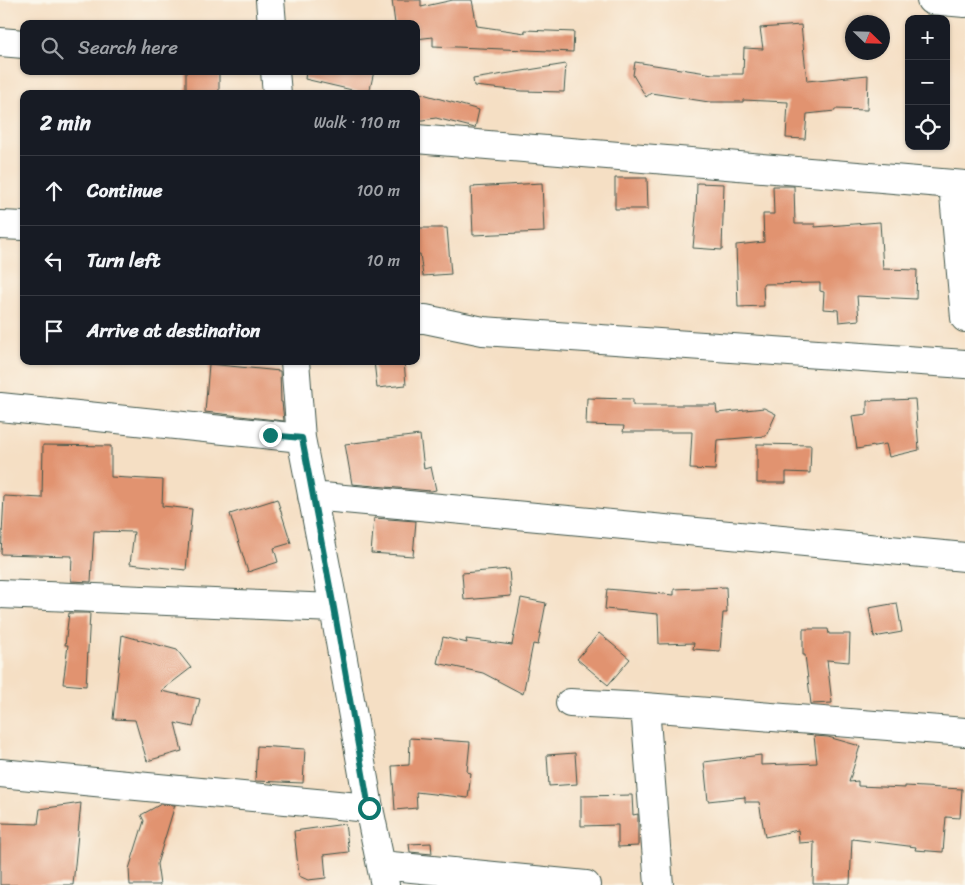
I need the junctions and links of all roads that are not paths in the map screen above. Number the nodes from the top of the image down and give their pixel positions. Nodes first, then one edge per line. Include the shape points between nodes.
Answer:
1 (270, 0) edge
2 (931, 0) edge
3 (965, 3) edge
4 (272, 20) edge
5 (0, 42) edge
6 (20, 44) edge
7 (275, 75) edge
8 (276, 90) edge
9 (420, 140) edge
10 (959, 185) edge
11 (0, 224) edge
12 (20, 226) edge
13 (965, 318) edge
14 (420, 319) edge
15 (965, 364) edge
16 (295, 365) edge
17 (0, 407) edge
18 (302, 438) junction
19 (312, 496) junction
20 (965, 557) edge
21 (0, 594) edge
22 (334, 608) junction
23 (570, 703) dead end
24 (645, 707) junction
25 (965, 732) edge
26 (0, 773) edge
27 (369, 808) junction
28 (383, 875) edge
29 (586, 885) edge
30 (659, 885) edge

1 - 4 street
2 - 3 street
5 - 6 street
7 - 8 street
9 - 10 street
10 - 13 street
11 - 12 street
14 - 15 street via 483,331
16 - 18 street
17 - 18 street
18 - 19 street
19 - 20 street
19 - 22 street
21 - 22 street
22 - 27 street
23 - 24 street
24 - 25 street
24 - 30 street
26 - 27 street
27 - 28 street
28 - 29 street

